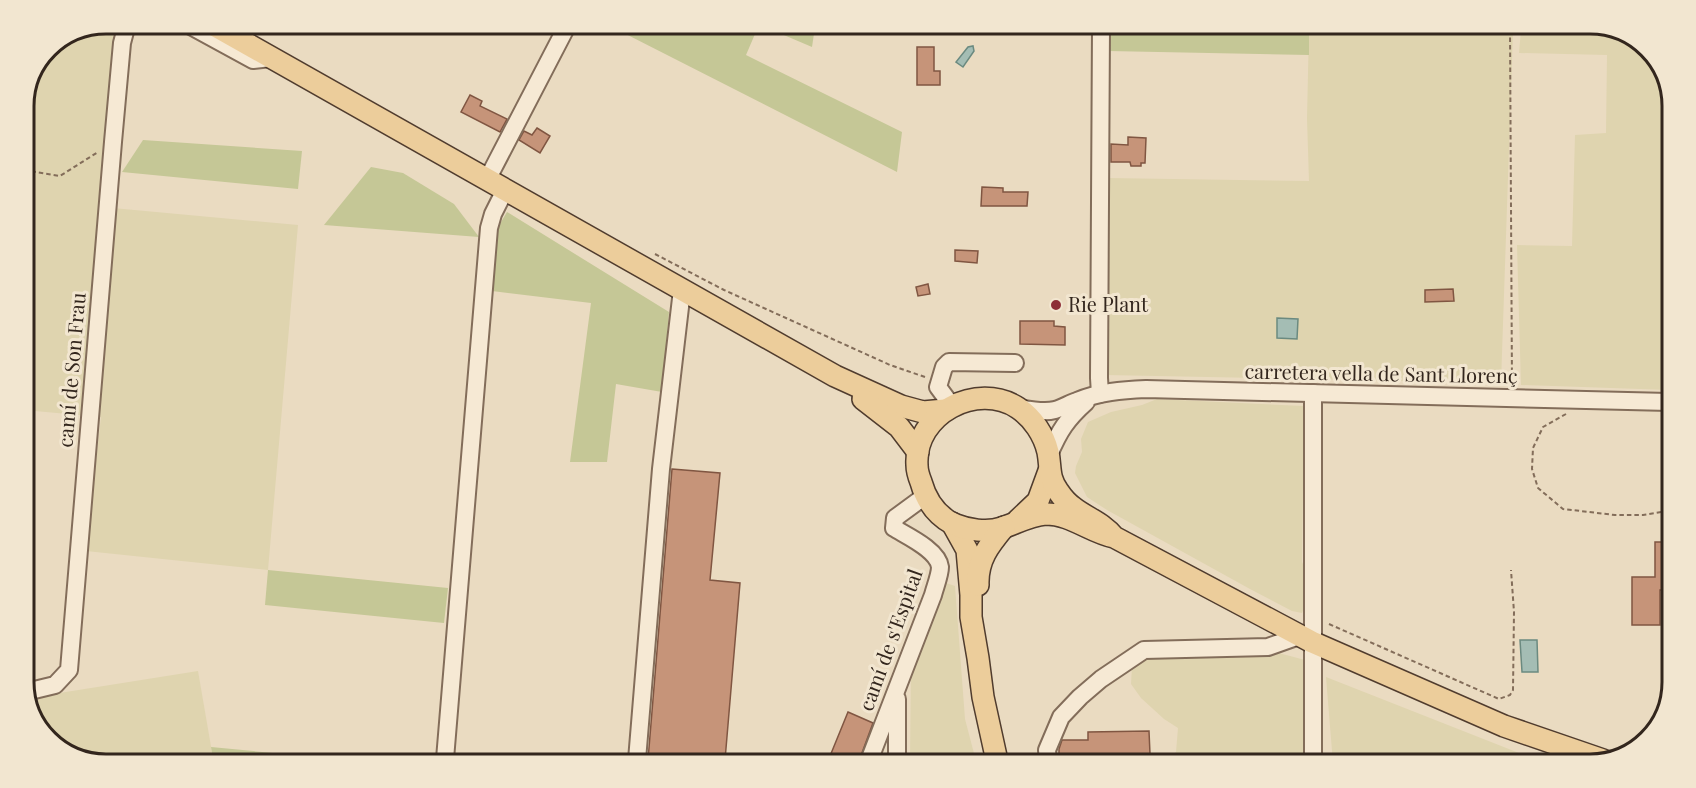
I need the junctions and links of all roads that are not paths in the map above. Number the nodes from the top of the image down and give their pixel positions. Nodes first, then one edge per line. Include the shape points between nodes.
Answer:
1 (124, 34) edge
2 (205, 34) edge
3 (230, 34) edge
4 (563, 34) edge
5 (1101, 34) edge
6 (271, 57) junction
7 (496, 185) junction
8 (682, 290) junction
9 (1015, 363) dead end
10 (835, 376) junction
11 (1313, 393) junction
12 (1097, 394) junction
13 (1662, 402) edge
14 (948, 408) junction
15 (1018, 408) junction
16 (918, 452) junction
17 (1049, 463) junction
18 (924, 496) junction
19 (952, 523) junction
20 (1011, 524) junction
21 (1114, 537) junction
22 (974, 630) junction
23 (1305, 639) junction
24 (897, 688) junction
25 (35, 690) edge
26 (445, 754) edge
27 (637, 754) edge
28 (872, 754) edge
29 (897, 754) edge
30 (995, 754) edge
31 (1047, 754) edge
32 (1312, 754) edge
33 (1585, 754) edge

1 - 25 street, camí de Son Frau via 69,670 55,686
2 - 6 street via 253,60
3 - 6 main road
4 - 7 street
5 - 12 street
6 - 7 main road
7 - 8 main road
7 - 26 street via 496,207 489,228
8 - 10 main road
8 - 27 street via 661,469
9 - 14 street via 949,362 938,387
10 - 14 main road via 901,406 923,412
10 - 16 main road via 892,420
11 - 12 street, carretera vella de Sant Llorenç via 1146,388
11 - 13 street, carretera vella de Sant Llorenç
11 - 23 street via 1312,617
12 - 15 street, carretera vella de Sant Llorenç via 1056,410
12 - 17 street via 1069,417
14 - 15 main road via 982,398
14 - 16 main road via 927,429
15 - 17 main road via 1033,420 1045,442
16 - 18 main road via 916,465
17 - 20 main road via 1038,501
17 - 21 main road via 1059,492 1073,508 1107,528
18 - 19 main road via 934,510
18 - 24 street, camí de s'Espital via 895,518 894,528 928,549 940,568
19 - 20 main road via 973,530
19 - 22 main road via 967,550
20 - 21 main road via 1046,514 1067,517
20 - 22 main road via 982,556
21 - 23 main road
22 - 30 main road
23 - 31 street via 1268,647 1144,650 1101,680 1061,717
23 - 32 street
23 - 33 main road via 1504,726
24 - 28 street, camí de s'Espital
24 - 29 street

